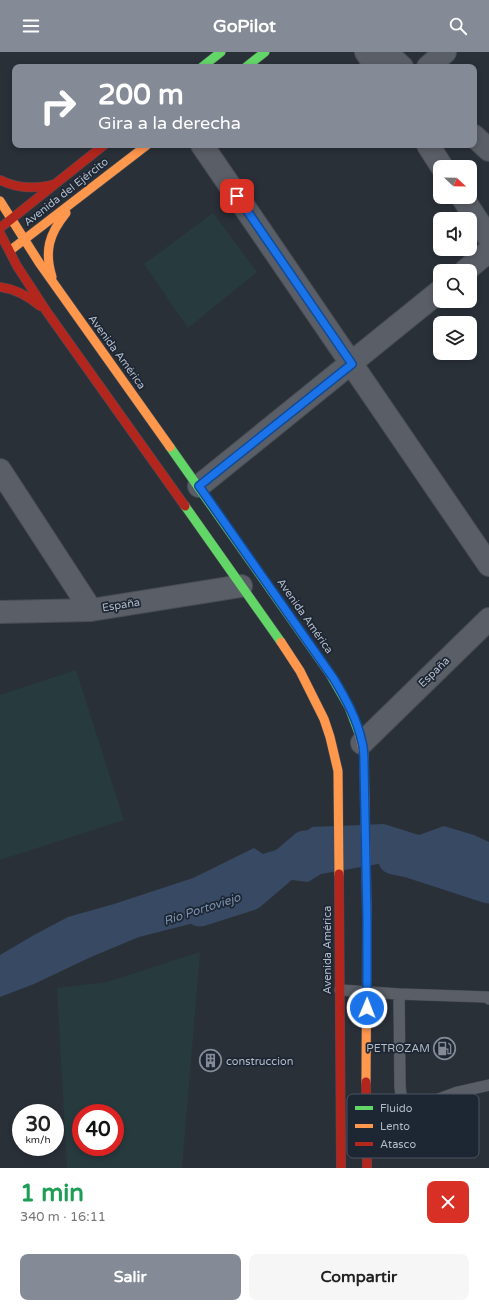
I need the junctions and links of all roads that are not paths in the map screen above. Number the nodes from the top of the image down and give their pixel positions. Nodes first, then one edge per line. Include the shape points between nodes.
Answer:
1 (221, 52) edge
2 (265, 52) edge
3 (366, 52) edge
4 (386, 52) edge
5 (445, 52) edge
6 (206, 64) edge
7 (250, 64) edge
8 (374, 64) edge
9 (399, 64) edge
10 (431, 64) edge
11 (477, 139) edge
12 (100, 148) edge
13 (143, 148) edge
14 (204, 148) edge
15 (489, 150) edge
16 (0, 180) edge
17 (56, 184) junction
18 (80, 197) junction
19 (0, 201) edge
20 (467, 204) edge
21 (11, 219) junction
22 (0, 228) edge
23 (0, 233) edge
24 (489, 238) edge
25 (24, 240) junction
26 (9, 251) junction
27 (489, 251) edge
28 (0, 259) edge
29 (473, 264) edge
30 (56, 286) junction
31 (0, 287) edge
32 (433, 298) edge
33 (47, 312) junction
34 (352, 364) junction
35 (0, 470) edge
36 (199, 486) junction
37 (489, 565) edge
38 (241, 586) junction
39 (91, 610) junction
40 (0, 612) edge
41 (489, 619) edge
42 (363, 753) junction
43 (340, 990) junction
44 (367, 992) junction
45 (399, 994) junction
46 (489, 999) edge
47 (489, 1085) edge
48 (366, 1094) edge
49 (401, 1094) edge
50 (453, 1094) edge
51 (366, 1158) edge
52 (341, 1168) edge
53 (367, 1168) edge

1 - 6 street
2 - 7 street
3 - 8 street
4 - 9 street
5 - 10 street
11 - 15 street
12 - 17 street, Avenida del Ejército
13 - 18 street, Avenida del Ejército
14 - 34 street
16 - 17 street via 28,188
17 - 21 street, Avenida del Ejército
18 - 25 street, Avenida del Ejército
18 - 30 street via 57,224 49,243 49,265
19 - 21 street, Avenida América
20 - 24 street
21 - 22 street, Avenida del Ejército
21 - 25 street, Avenida América
23 - 26 street, Avenida América
25 - 26 street, Avenida del Ejército
25 - 30 street, Avenida América
26 - 28 street, Avenida del Ejército
26 - 33 street, Avenida América
27 - 29 street
30 - 36 street, Avenida América
31 - 33 street via 30,298
32 - 34 street
33 - 38 street, Avenida América
34 - 36 street
34 - 37 street
35 - 39 street
36 - 42 street, Avenida América via 334,679 352,713
38 - 39 street, España
38 - 43 street, Avenida América via 284,646 309,689 330,737 338,771
39 - 40 street, España
41 - 42 street, España
42 - 44 street, Avenida América
43 - 44 lane
43 - 52 street, Avenida América
44 - 45 lane
44 - 48 street, Avenida América
45 - 46 lane
45 - 49 lane
47 - 50 lane
51 - 53 street, Avenida América

